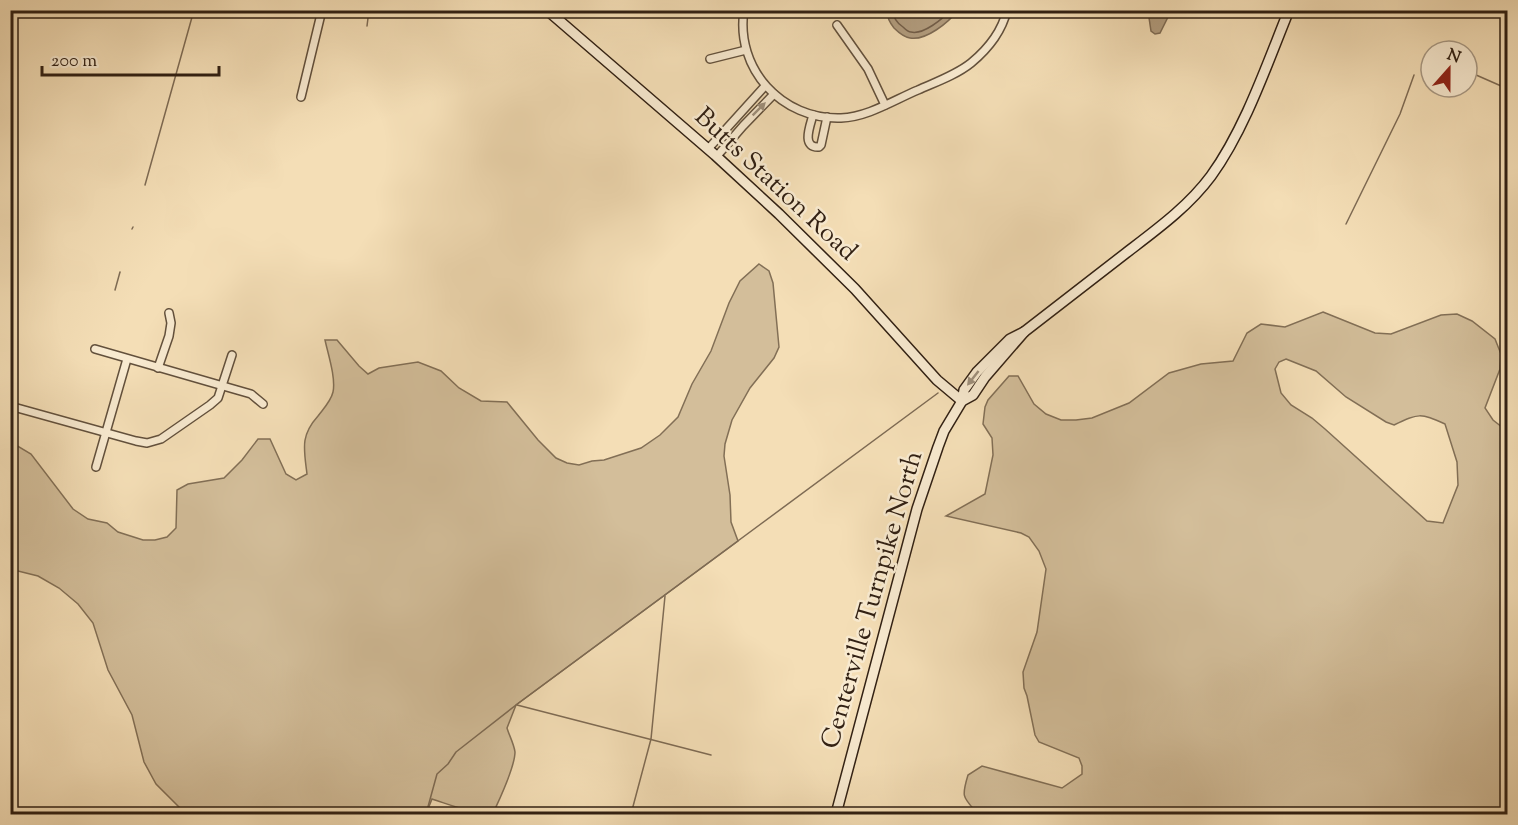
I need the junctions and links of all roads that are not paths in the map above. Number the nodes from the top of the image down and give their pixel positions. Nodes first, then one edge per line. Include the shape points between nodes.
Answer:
1 (322, 10) edge
2 (547, 10) edge
3 (744, 10) edge
4 (1007, 10) edge
5 (1289, 10) edge
6 (837, 25) dead end
7 (746, 50) junction
8 (710, 59) dead end
9 (765, 86) junction
10 (774, 94) junction
11 (301, 97) dead end
12 (885, 105) junction
13 (813, 115) junction
14 (826, 117) junction
15 (708, 149) junction
16 (717, 156) junction
17 (169, 313) dead end
18 (95, 349) dead end
19 (232, 355) dead end
20 (127, 359) junction
21 (158, 368) junction
22 (222, 385) junction
23 (962, 402) junction
24 (264, 404) dead end
25 (10, 406) edge
26 (105, 433) junction
27 (96, 467) dead end
28 (836, 814) edge

1 - 11 street
2 - 15 main road, Butts Station Road
3 - 7 street
4 - 12 street via 995,38 973,62
5 - 23 main road, Centerville Turnpike North via 1240,127 1209,179 1166,221 1010,339 977,372 964,390
6 - 12 street via 868,69
7 - 8 street
7 - 9 street
9 - 10 street
9 - 15 street
10 - 13 street
16 -> 10 street
12 - 14 street via 842,118
13 - 14 street
13 - 14 street via 808,143 815,147 822,145
15 - 16 main road, Butts Station Road
16 - 23 main road, Butts Station Road via 820,253
17 - 21 street via 169,336
18 - 20 street
19 - 22 street
20 - 21 street
20 - 26 street
21 - 22 street
22 - 24 street via 251,394
22 - 26 street via 218,398 210,405 160,439 147,443
23 - 28 main road, Centerville Turnpike North via 944,431 920,501
25 - 26 street
26 - 27 street

